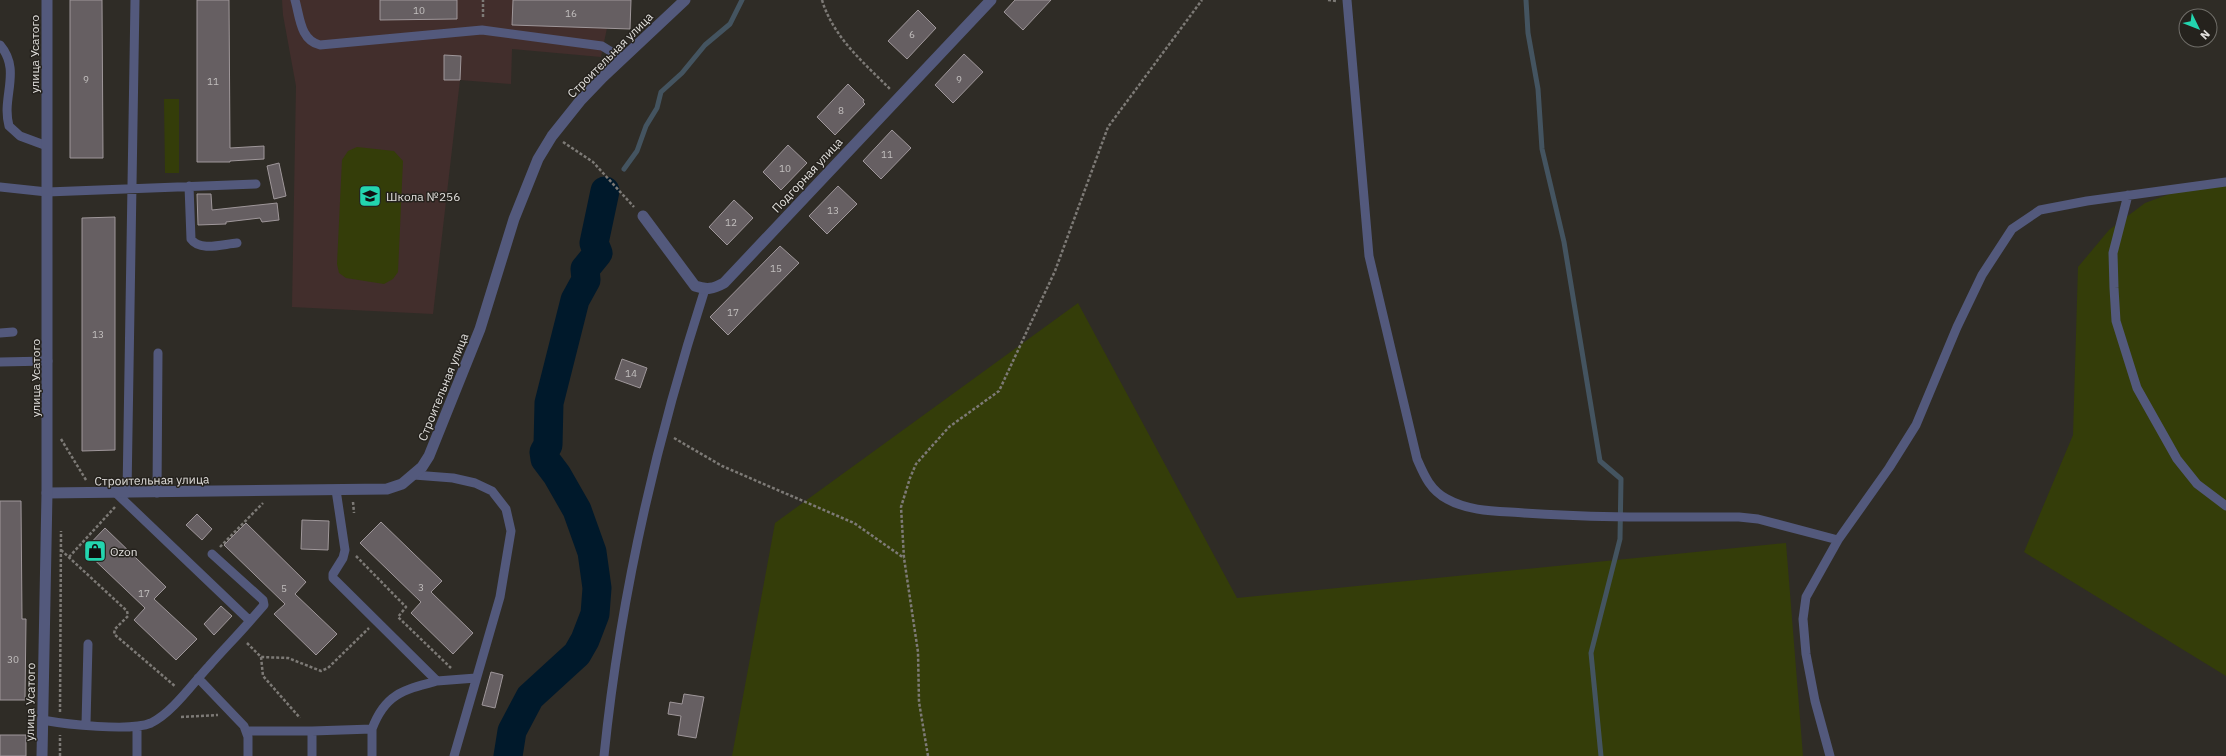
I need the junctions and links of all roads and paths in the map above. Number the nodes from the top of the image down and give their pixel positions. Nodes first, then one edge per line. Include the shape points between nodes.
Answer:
1 (47, 0) edge
2 (135, 0) edge
3 (295, 0) edge
4 (483, 0) edge
5 (685, 0) edge
6 (822, 0) edge
7 (991, 0) edge
8 (1202, 0) edge
9 (1347, 0) edge
10 (482, 30) junction
11 (0, 45) edge
12 (623, 60) junction
13 (899, 97) junction
14 (552, 136) junction
15 (47, 146) junction
16 (2226, 182) edge
17 (256, 184) dead end
18 (189, 186) junction
19 (0, 187) edge
20 (131, 188) junction
21 (47, 192) junction
22 (2128, 195) junction
23 (624, 196) dead end
24 (643, 216) dead end
25 (237, 243) dead end
26 (705, 289) junction
27 (13, 332) dead end
28 (0, 333) edge
29 (158, 353) dead end
30 (48, 361) junction
31 (0, 362) edge
32 (663, 432) junction
33 (61, 439) dead end
34 (414, 475) junction
35 (336, 490) junction
36 (274, 491) junction
37 (47, 493) junction
38 (96, 493) junction
39 (157, 493) junction
40 (122, 495) junction
41 (2226, 506) edge
42 (353, 507) dead end
43 (354, 514) dead end
44 (61, 529) dead end
45 (1838, 540) junction
46 (61, 550) junction
47 (356, 550) dead end
48 (212, 554) joint
49 (70, 557) junction
50 (904, 558) junction
51 (250, 621) junction
52 (376, 621) junction
53 (238, 634) junction
54 (88, 644) dead end
55 (260, 658) junction
56 (198, 678) junction
57 (476, 678) junction
58 (464, 680) junction
59 (437, 681) junction
60 (184, 694) junction
61 (234, 715) junction
62 (160, 717) junction
63 (42, 720) junction
64 (60, 723) junction
65 (86, 724) junction
66 (137, 727) junction
67 (372, 729) junction
68 (247, 731) junction
69 (312, 731) junction
70 (42, 756) edge
71 (60, 756) edge
72 (137, 756) edge
73 (248, 756) edge
74 (312, 756) edge
75 (372, 756) edge
76 (454, 756) edge
77 (604, 756) edge
78 (928, 756) edge
79 (1830, 756) edge

1 - 15 street, улица Усатого
2 - 20 lane
3 - 10 lane via 304,34 313,43 320,45
4 - 10 path
5 - 12 street, Строительная улица
6 - 13 path via 826,15 848,46
7 - 13 street, Подгорная улица
8 - 50 path via 1108,127 1055,271 999,391 949,427 916,464 901,507
9 - 45 lane via 1369,256 1417,459 1429,484 1448,500 1471,508 1570,517 1739,517 1758,519
10 - 12 lane via 602,46
11 - 15 lane via 12,65 8,97 9,126 20,136
12 - 14 street, Строительная улица via 580,101
13 - 26 street, Подгорная улица via 724,283
14 - 23 path via 593,162
14 - 34 street, Строительная улица via 538,160 514,219 480,329 443,424 429,456
15 - 21 street, улица Усатого
16 - 22 lane
17 - 18 lane
18 - 20 lane
18 - 25 lane via 191,239 194,245 202,247
19 - 21 lane
20 - 21 lane
20 - 40 lane
21 - 30 street, улица Усатого
22 - 41 lane via 2113,253 2114,288 2116,321 2137,388 2177,459 2197,484
22 - 45 lane via 2040,210 2012,229 1982,275 1956,327 1916,425
24 - 26 street via 694,286
26 - 32 lane
27 - 28 lane
29 - 39 lane
30 - 31 lane
30 - 37 street, улица Усатого
32 - 50 path via 722,466 854,523
32 - 77 lane via 614,668
33 - 38 path via 74,464
34 - 35 street, Строительная улица via 402,484 387,489
34 - 57 lane via 453,478 475,483 492,491 506,509 511,532 500,597
35 - 36 street, Строительная улица
35 - 52 lane via 345,550 333,574 334,578
36 - 39 street, Строительная улица
36 - 48 path
37 - 38 street, Строительная улица
37 - 63 street, улица Усатого
38 - 40 street, Строительная улица
39 - 40 street, Строительная улица
40 - 49 path
40 - 51 lane
42 - 43 path
44 - 46 path
45 - 79 lane via 1806,597 1803,619 1806,654 1815,701
46 - 49 path
46 - 64 path
47 - 58 path via 356,556 406,607 398,617
48 - 51 lane via 263,600 264,606
49 - 60 path via 127,611 128,616 115,629 114,634
50 - 78 path via 918,652 919,702
51 - 53 lane
52 - 55 path via 328,668 321,671 288,658
52 - 59 lane
53 - 55 path
53 - 56 lane
54 - 65 lane
55 - 69 path via 263,676
56 - 60 lane
56 - 61 lane
57 - 58 lane
57 - 76 lane
58 - 59 lane
59 - 67 lane via 397,694 378,712
60 - 62 lane
61 - 62 path
61 - 68 lane
62 - 66 lane
63 - 64 lane
63 - 70 street, улица Усатого
64 - 65 lane
64 - 71 path
65 - 66 lane
66 - 72 lane
67 - 69 lane
67 - 75 lane
68 - 69 lane
68 - 73 lane
69 - 74 lane

